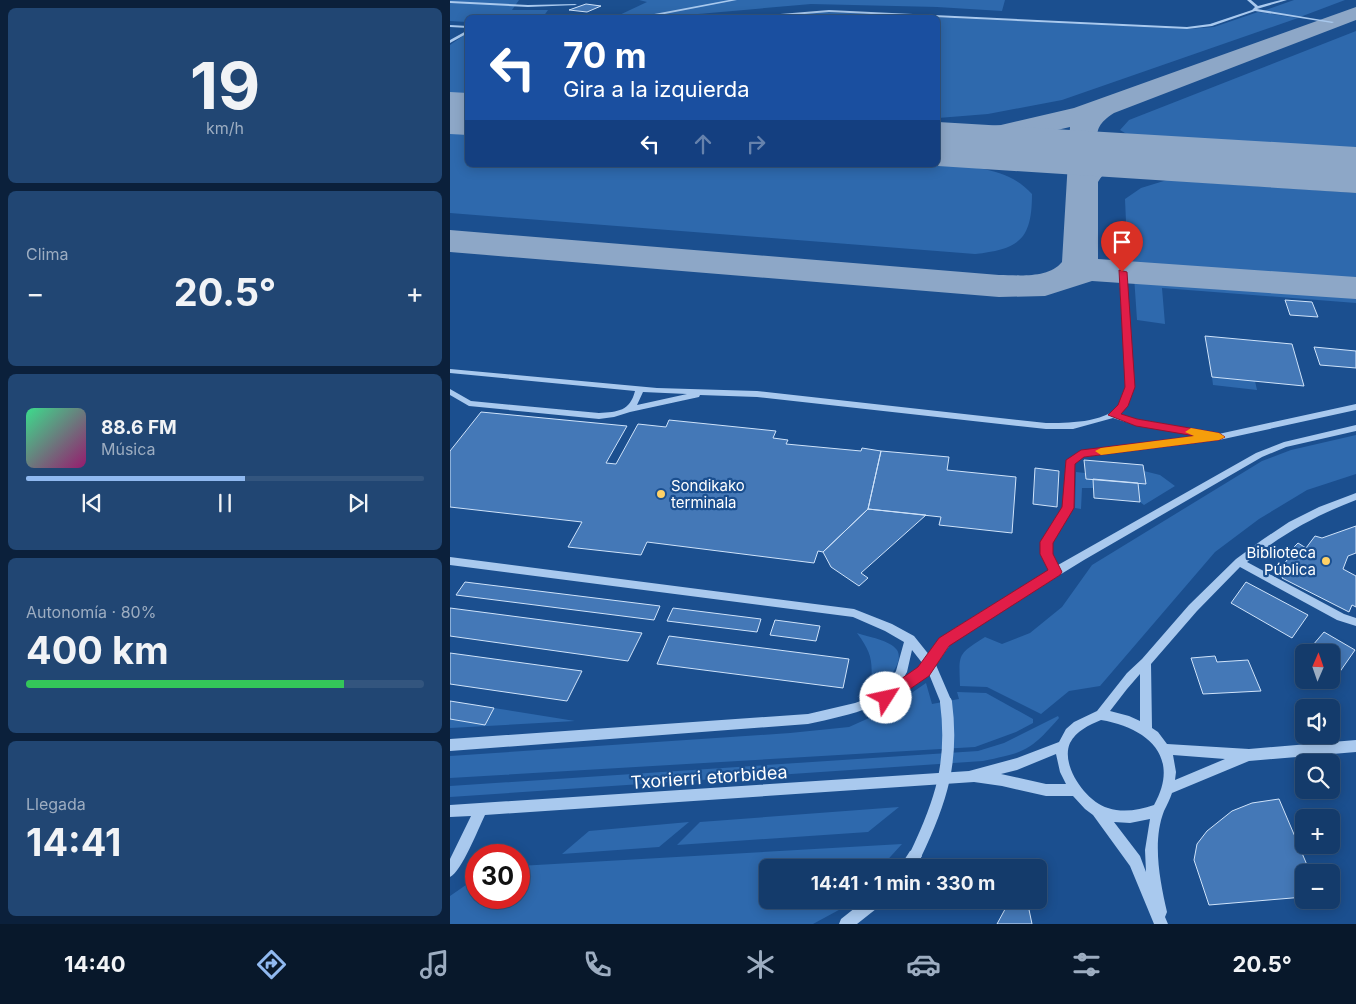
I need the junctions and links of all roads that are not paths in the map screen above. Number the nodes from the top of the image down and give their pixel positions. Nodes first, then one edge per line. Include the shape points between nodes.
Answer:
1 (734, 0) edge
2 (1249, 0) edge
3 (1285, 0) edge
4 (450, 2) edge
5 (576, 5) dead end
6 (1256, 9) junction
7 (652, 15) edge
8 (766, 15) edge
9 (913, 15) edge
10 (940, 16) edge
11 (1332, 22) dead end
12 (450, 26) edge
13 (465, 27) edge
14 (465, 33) edge
15 (450, 42) edge
16 (1122, 272) dead end
17 (450, 371) edge
18 (640, 389) junction
19 (450, 392) edge
20 (710, 392) junction
21 (1356, 407) edge
22 (628, 410) junction
23 (1113, 415) junction
24 (1356, 428) edge
25 (1219, 437) junction
26 (1356, 496) edge
27 (450, 561) edge
28 (1239, 562) junction
29 (1056, 572) junction
30 (1356, 622) edge
31 (910, 639) junction
32 (1146, 662) junction
33 (931, 664) junction
34 (886, 698) junction
35 (946, 702) joint
36 (1102, 715) junction
37 (1146, 729) junction
38 (450, 744) edge
39 (1062, 746) junction
40 (1356, 746) edge
41 (1164, 749) junction
42 (1249, 754) junction
43 (969, 776) junction
44 (1168, 789) junction
45 (1075, 790) junction
46 (481, 809) junction
47 (1158, 810) junction
48 (450, 811) edge
49 (1097, 811) junction
50 (915, 856) joint
51 (912, 859) edge
52 (450, 870) edge
53 (865, 909) edge
54 (846, 924) edge
55 (1162, 924) edge

1 - 7 street
2 - 6 street
3 - 6 street
4 - 5 street
6 - 10 street via 1211,25 1187,28
6 - 11 street
8 - 9 street via 807,11
12 - 13 street
14 - 15 street
16 - 23 street via 1130,387 1123,406
17 - 18 street
18 - 20 street
18 - 22 street via 637,402
19 - 22 street via 469,403 590,415 616,416
20 - 22 street
20 - 23 street via 757,394 1046,426 1073,426
21 - 25 street
23 - 25 street
24 - 29 street via 1284,445 1259,455
25 - 29 street via 1081,454 1070,463 1068,508 1046,542 1047,554
26 - 28 street via 1295,522
27 - 31 street via 854,613 889,626
28 - 30 street
28 - 32 street via 1199,598
29 - 33 street via 944,642
31 - 33 street
31 - 34 street via 901,672
32 - 36 street
32 - 37 street
33 - 34 street
33 - 35 street
34 - 38 street via 848,711 808,719
35 - 50 street, bridge via 950,736 944,787 940,803
36 - 37 street via 1118,717
36 - 39 street, Txorierri etorbidea via 1079,725
37 - 41 street
39 - 43 street, Txorierri etorbidea via 1017,764
39 - 45 street via 1060,760
40 - 42 street
41 - 42 street
41 - 44 street via 1169,762
42 - 44 street
43 - 45 street, Txorierri etorbidea via 1046,790
43 - 46 street, Txorierri etorbidea
44 - 47 street
45 - 49 street
46 - 48 street, Txorierri etorbidea
46 - 52 street
47 - 49 street via 1132,817
47 - 55 street via 1152,835 1151,869
49 - 55 street via 1135,861
50 - 51 street
53 - 54 street

